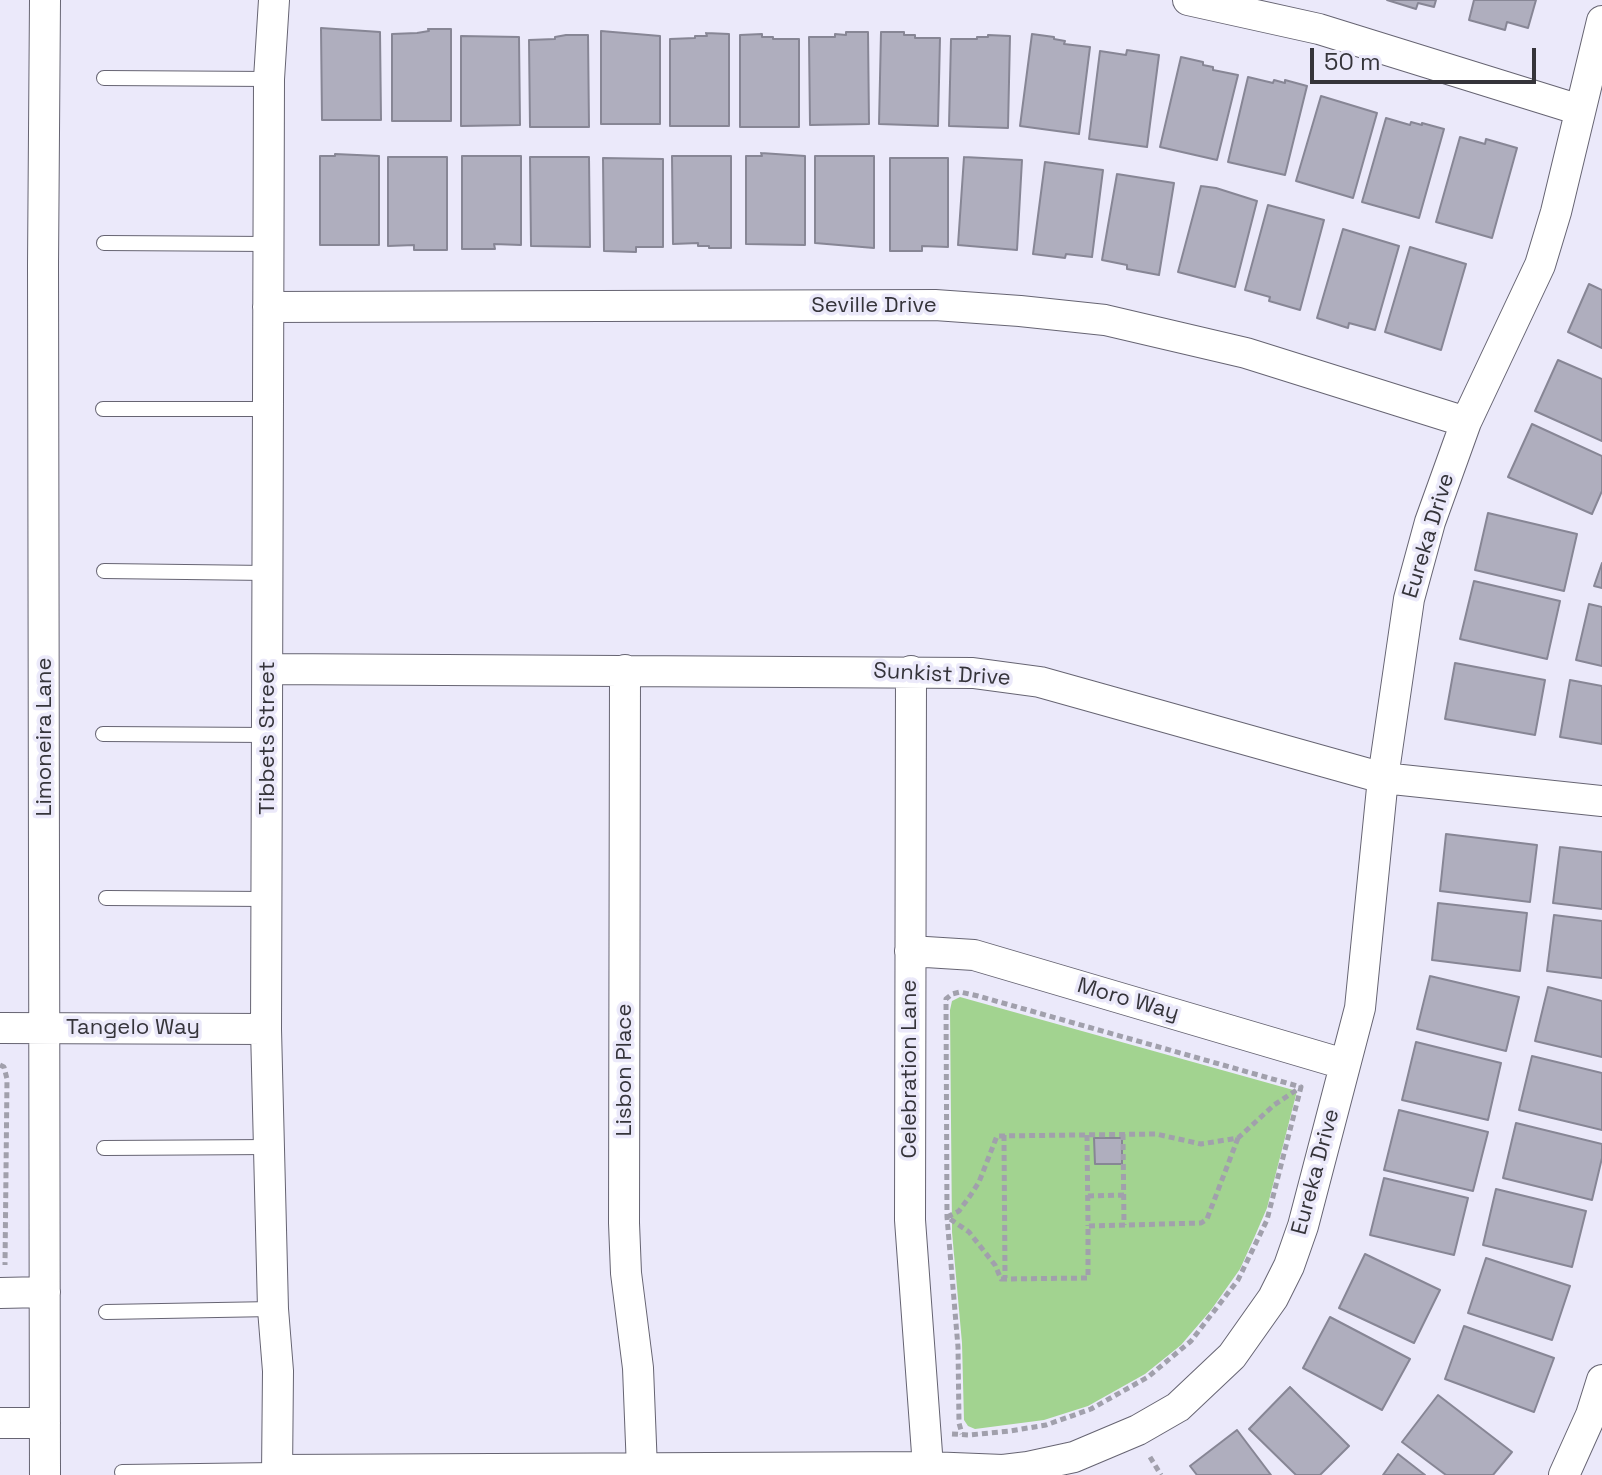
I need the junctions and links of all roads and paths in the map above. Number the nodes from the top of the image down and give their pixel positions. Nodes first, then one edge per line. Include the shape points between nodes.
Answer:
1 (45, 0) edge
2 (274, 0) edge
3 (1188, 0) edge
4 (1602, 21) edge
5 (104, 78) dead end
6 (269, 79) junction
7 (1580, 110) junction
8 (104, 243) dead end
9 (269, 244) junction
10 (268, 307) junction
11 (103, 409) dead end
12 (268, 409) junction
13 (1466, 422) junction
14 (104, 571) dead end
15 (267, 573) junction
16 (268, 669) junction
17 (625, 670) junction
18 (911, 671) junction
19 (103, 734) dead end
20 (268, 735) junction
21 (1383, 778) junction
22 (1602, 801) edge
23 (106, 898) dead end
24 (267, 899) junction
25 (910, 951) junction
26 (0, 1028) edge
27 (46, 1028) junction
28 (266, 1029) junction
29 (1344, 1064) junction
30 (0, 1065) edge
31 (1301, 1087) junction
32 (1087, 1134) junction
33 (1123, 1134) junction
34 (1004, 1135) junction
35 (1238, 1138) junction
36 (271, 1147) junction
37 (104, 1148) dead end
38 (1124, 1195) junction
39 (1088, 1196) junction
40 (947, 1217) junction
41 (1124, 1225) junction
42 (1088, 1226) junction
43 (0, 1265) edge
44 (1005, 1279) junction
45 (45, 1292) junction
46 (0, 1293) edge
47 (273, 1309) junction
48 (106, 1312) dead end
49 (1602, 1380) edge
50 (0, 1423) edge
51 (45, 1423) junction
52 (928, 1467) junction
53 (642, 1469) junction
54 (122, 1472) dead end
55 (276, 1472) edge
56 (45, 1475) edge
57 (1564, 1475) edge

1 - 27 street, Limoneira Lane
2 - 6 street, Tibbets Street
3 - 7 street via 1319,29
4 - 7 street, Eureka Drive
5 - 6 lane
6 - 9 street, Tibbets Street
7 - 13 street, Eureka Drive via 1540,265
8 - 9 lane
9 - 10 street, Tibbets Street
10 - 12 street, Tibbets Street
10 - 13 street, Seville Drive via 935,305 1020,311 1105,320 1246,353
11 - 12 lane
12 - 15 street, Tibbets Street
13 - 21 street, Eureka Drive via 1409,599
14 - 15 lane
15 - 16 street, Tibbets Street
16 - 17 street, Sunkist Drive
16 - 20 street, Tibbets Street
17 - 18 street, Sunkist Drive
17 - 53 street, Lisbon Place via 624,1223
18 - 21 street, Sunkist Drive via 1040,682
18 - 25 street, Celebration Lane
19 - 20 lane
20 - 24 street, Tibbets Street
21 - 22 street, Sunkist Drive
21 - 29 street, Eureka Drive via 1360,1008
23 - 24 lane
24 - 28 street, Tibbets Street
25 - 29 street, Moro Way via 974,955
25 - 52 street, Celebration Lane via 910,1220
26 - 27 street, Tangelo Way
27 - 28 street, Tangelo Way
27 - 45 street, Limoneira Lane
28 - 36 street, Tibbets Street
29 - 52 street, Eureka Drive via 1297,1247 1253,1330 1219,1370 1155,1421 1074,1457 1003,1470
30 - 43 path via 7,1079 7,1141 6,1265
31 - 35 path
31 - 40 path via 978,996 952,994 946,999 945,1015
31 - 40 path via 1267,1220 1238,1280 1173,1358 1091,1409 1046,1425 962,1434
32 - 33 path
32 - 34 path
32 - 39 path
33 - 35 path via 1156,1134 1201,1144
33 - 38 path
34 - 40 path via 997,1136 970,1196
34 - 44 path
35 - 41 path via 1207,1219 1194,1224
36 - 37 lane
36 - 47 street, Tibbets Street
38 - 39 path
38 - 41 path
39 - 42 path
40 - 44 path via 969,1232
41 - 42 path
42 - 44 path via 1088,1278
45 - 46 street
45 - 51 street, Limoneira Lane
47 - 48 lane
47 - 55 street, Tibbets Street
49 - 57 street
50 - 51 street
51 - 56 street, Limoneira Lane
52 - 53 street, Eureka Drive
53 - 55 street, Eureka Drive
54 - 55 lane

